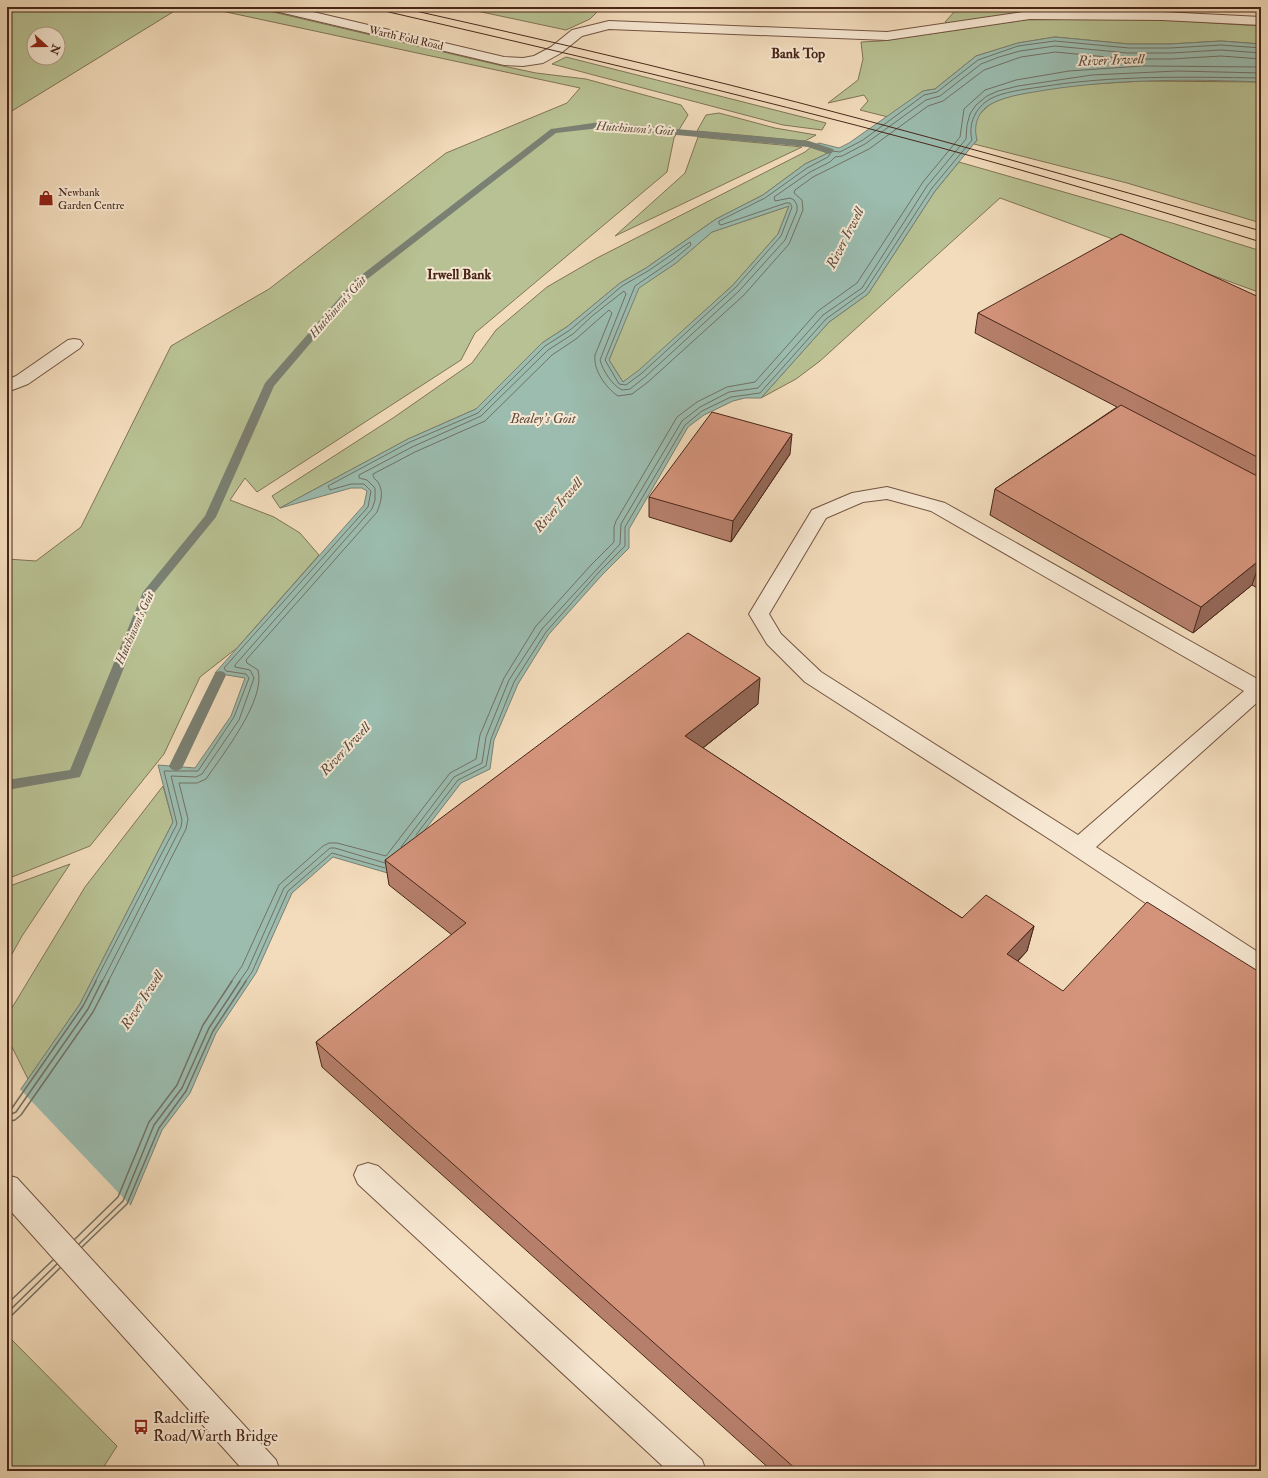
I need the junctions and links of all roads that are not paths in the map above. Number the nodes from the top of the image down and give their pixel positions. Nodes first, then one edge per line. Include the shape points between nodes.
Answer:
1 (275, 7) edge
2 (1261, 21) edge
3 (74, 344) dead end
4 (7, 387) edge
5 (1260, 691) edge
6 (1079, 848) junction
7 (1261, 967) edge
8 (368, 1175) dead end
9 (7, 1188) edge
10 (265, 1471) edge
11 (691, 1471) edge

1 - 2 street, Warth Fold Road via 504,61 524,62 538,60 556,50 577,33 609,25 887,36 1030,14
3 - 4 street via 22,380
5 - 6 street
5 - 6 street via 938,507 887,493 859,497 819,514 760,614 774,639 813,677
6 - 7 street
8 - 11 street
9 - 10 street

